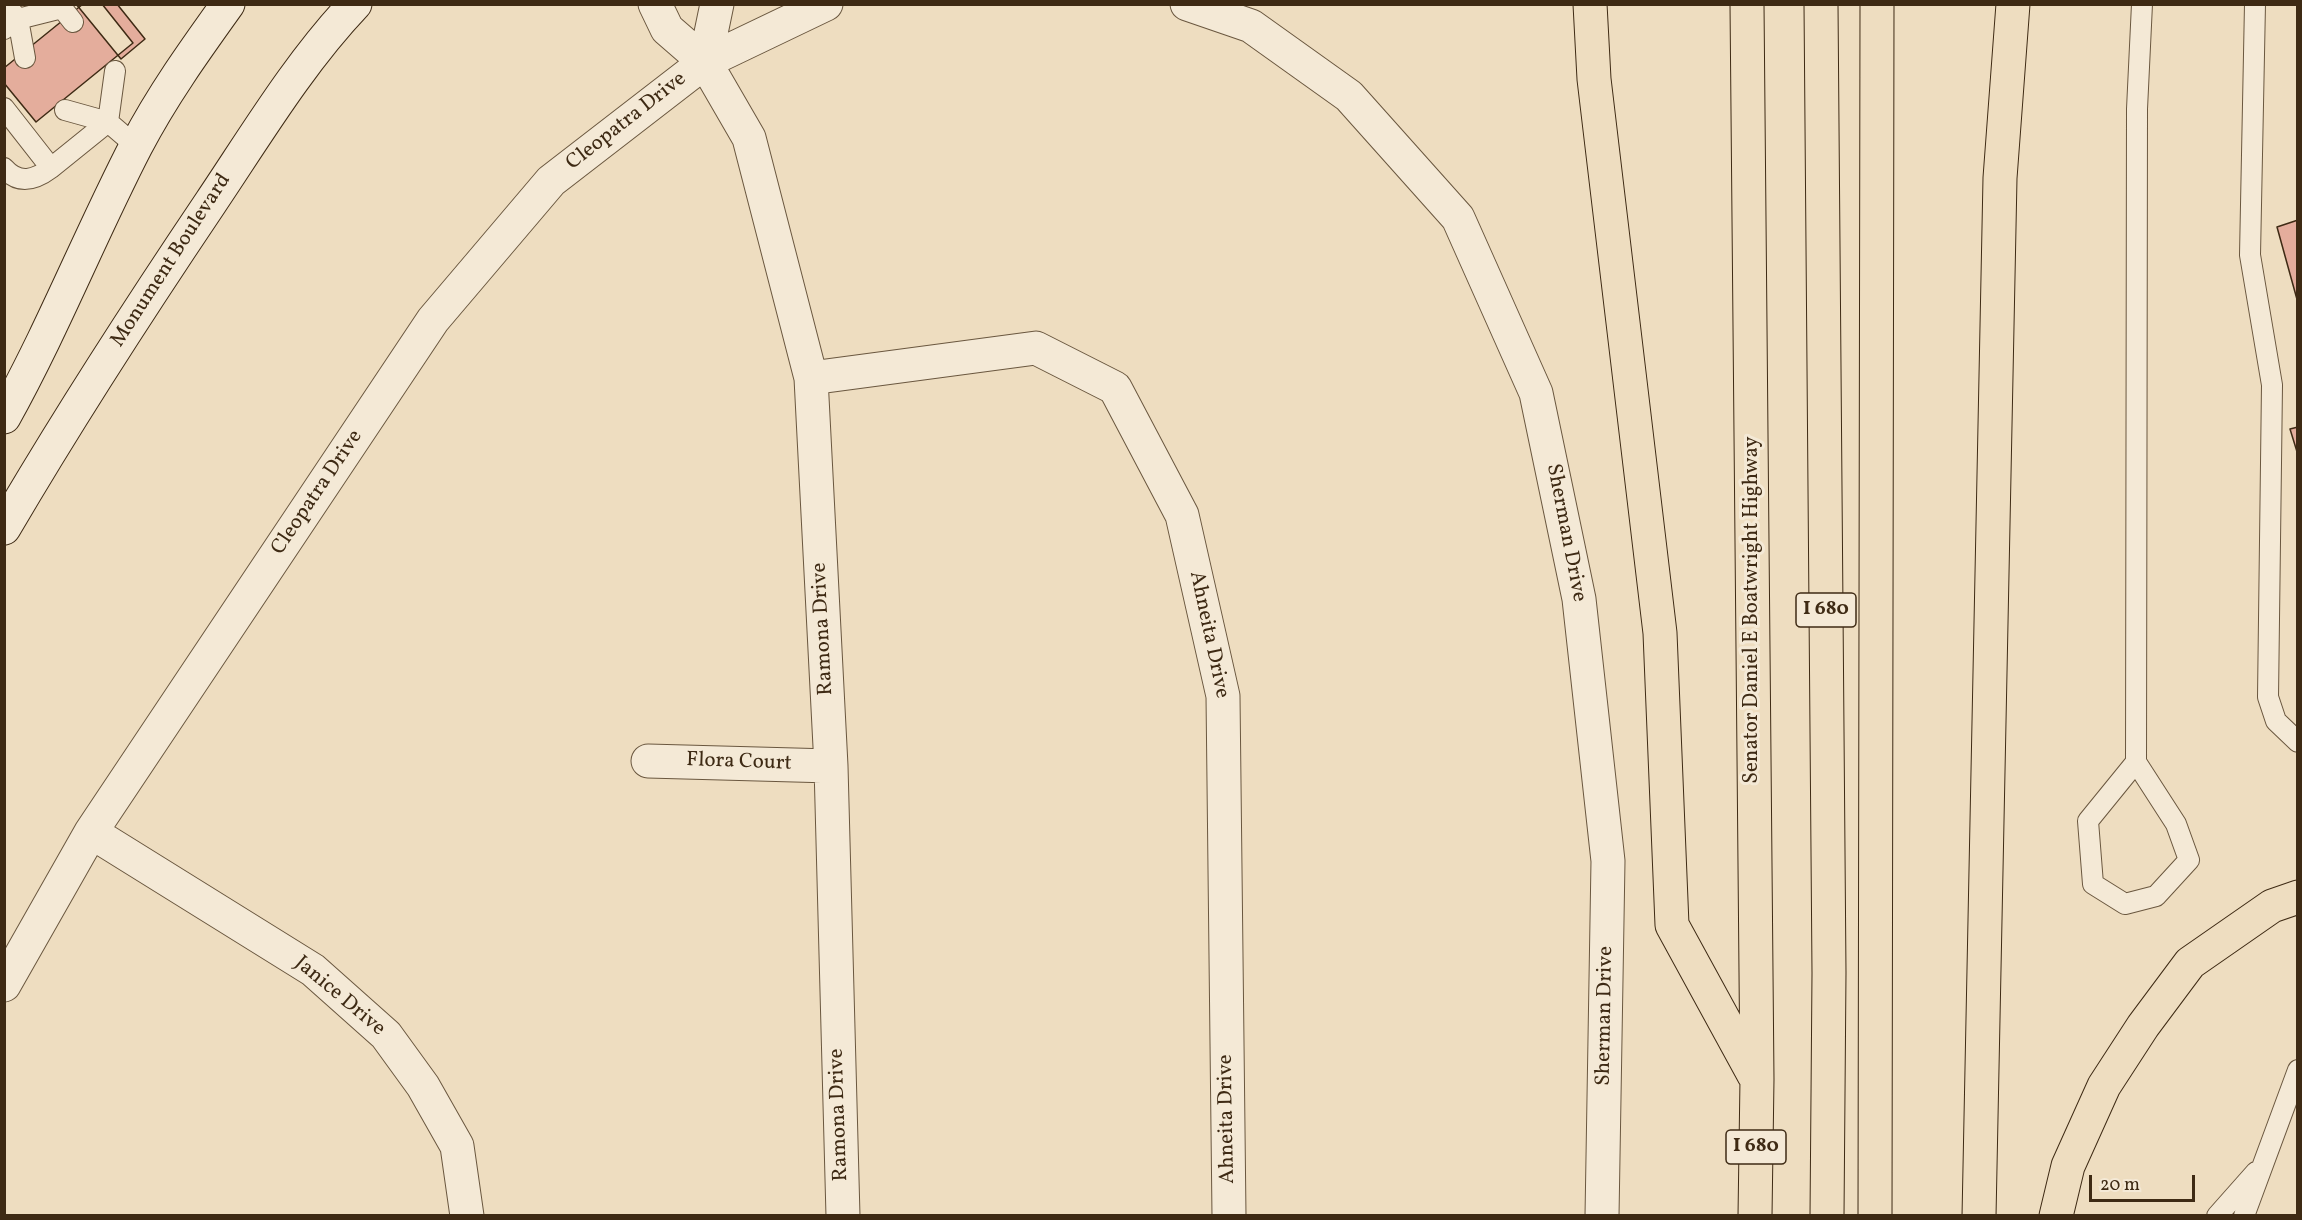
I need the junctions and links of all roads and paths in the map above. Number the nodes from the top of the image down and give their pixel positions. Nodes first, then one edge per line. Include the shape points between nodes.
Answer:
1 (228, 4) edge
2 (355, 4) edge
3 (655, 4) edge
4 (717, 4) edge
5 (826, 4) edge
6 (1187, 4) edge
7 (1590, 4) edge
8 (1748, 4) edge
9 (1821, 4) edge
10 (1877, 4) edge
11 (2013, 4) edge
12 (2142, 4) edge
13 (2255, 4) edge
14 (9, 17) edge
15 (73, 22) dead end
16 (25, 58) dead end
17 (705, 62) junction
18 (115, 70) dead end
19 (4, 108) edge
20 (65, 110) dead end
21 (108, 122) junction
22 (136, 146) junction
23 (4, 168) edge
24 (51, 168) junction
25 (811, 378) junction
26 (4, 417) edge
27 (4, 528) edge
28 (2298, 742) edge
29 (648, 761) dead end
30 (2136, 762) junction
31 (831, 766) junction
32 (91, 832) junction
33 (2298, 897) edge
34 (4, 985) edge
35 (2298, 1070) edge
36 (1757, 1079) junction
37 (2262, 1166) junction
38 (467, 1215) edge
39 (843, 1215) edge
40 (1229, 1215) edge
41 (1602, 1215) edge
42 (1755, 1215) edge
43 (1827, 1215) edge
44 (1875, 1215) edge
45 (1979, 1215) edge
46 (2056, 1215) edge
47 (2217, 1215) edge
48 (2244, 1215) edge

1 - 22 street via 182,69
2 - 27 street, Monument Boulevard via 332,29 230,173 52,446
3 - 17 street, Ramona Drive via 667,28
4 - 17 street
5 - 17 street
6 - 41 street, Sherman Drive via 1251,26 1349,96 1458,218 1536,393 1579,599 1608,861
7 - 36 highway via 1594,79 1660,633 1672,925
8 - 36 highway, Senator Daniel E Boatwright Highway / I 680
9 - 43 highway, I 680 via 1829,962
10 - 44 highway, I 680
11 - 45 highway via 2000,178
12 - 30 lane via 2137,109
13 - 28 lane via 2250,255 2272,385 2268,697 2276,721
14 - 15 lane via 62,8
14 - 16 lane
17 - 25 street, Ramona Drive via 749,138
17 - 32 street, Cleopatra Drive via 551,181 433,320
18 - 21 lane
19 - 24 lane
20 - 21 lane
21 - 22 lane
21 - 24 lane
22 - 26 street via 81,266
23 - 24 lane via 26,181 37,179
25 - 31 street, Ramona Drive
25 - 40 street, Ahneita Drive via 1036,348 1115,388 1182,515 1223,696
29 - 31 street, Flora Court
30 - 30 lane via 2088,820 2093,884 2125,904 2156,896 2188,860 2176,824
31 - 39 street, Ramona Drive
32 - 34 street, Cleopatra Drive
32 - 38 street, Janice Drive via 313,970 386,1035 423,1086 457,1146
33 - 46 highway via 2271,906 2183,972 2104,1086 2068,1166
35 - 37 lane
36 - 42 highway, Senator Daniel E Boatwright Highway / I 680
37 - 47 lane
37 - 48 lane

